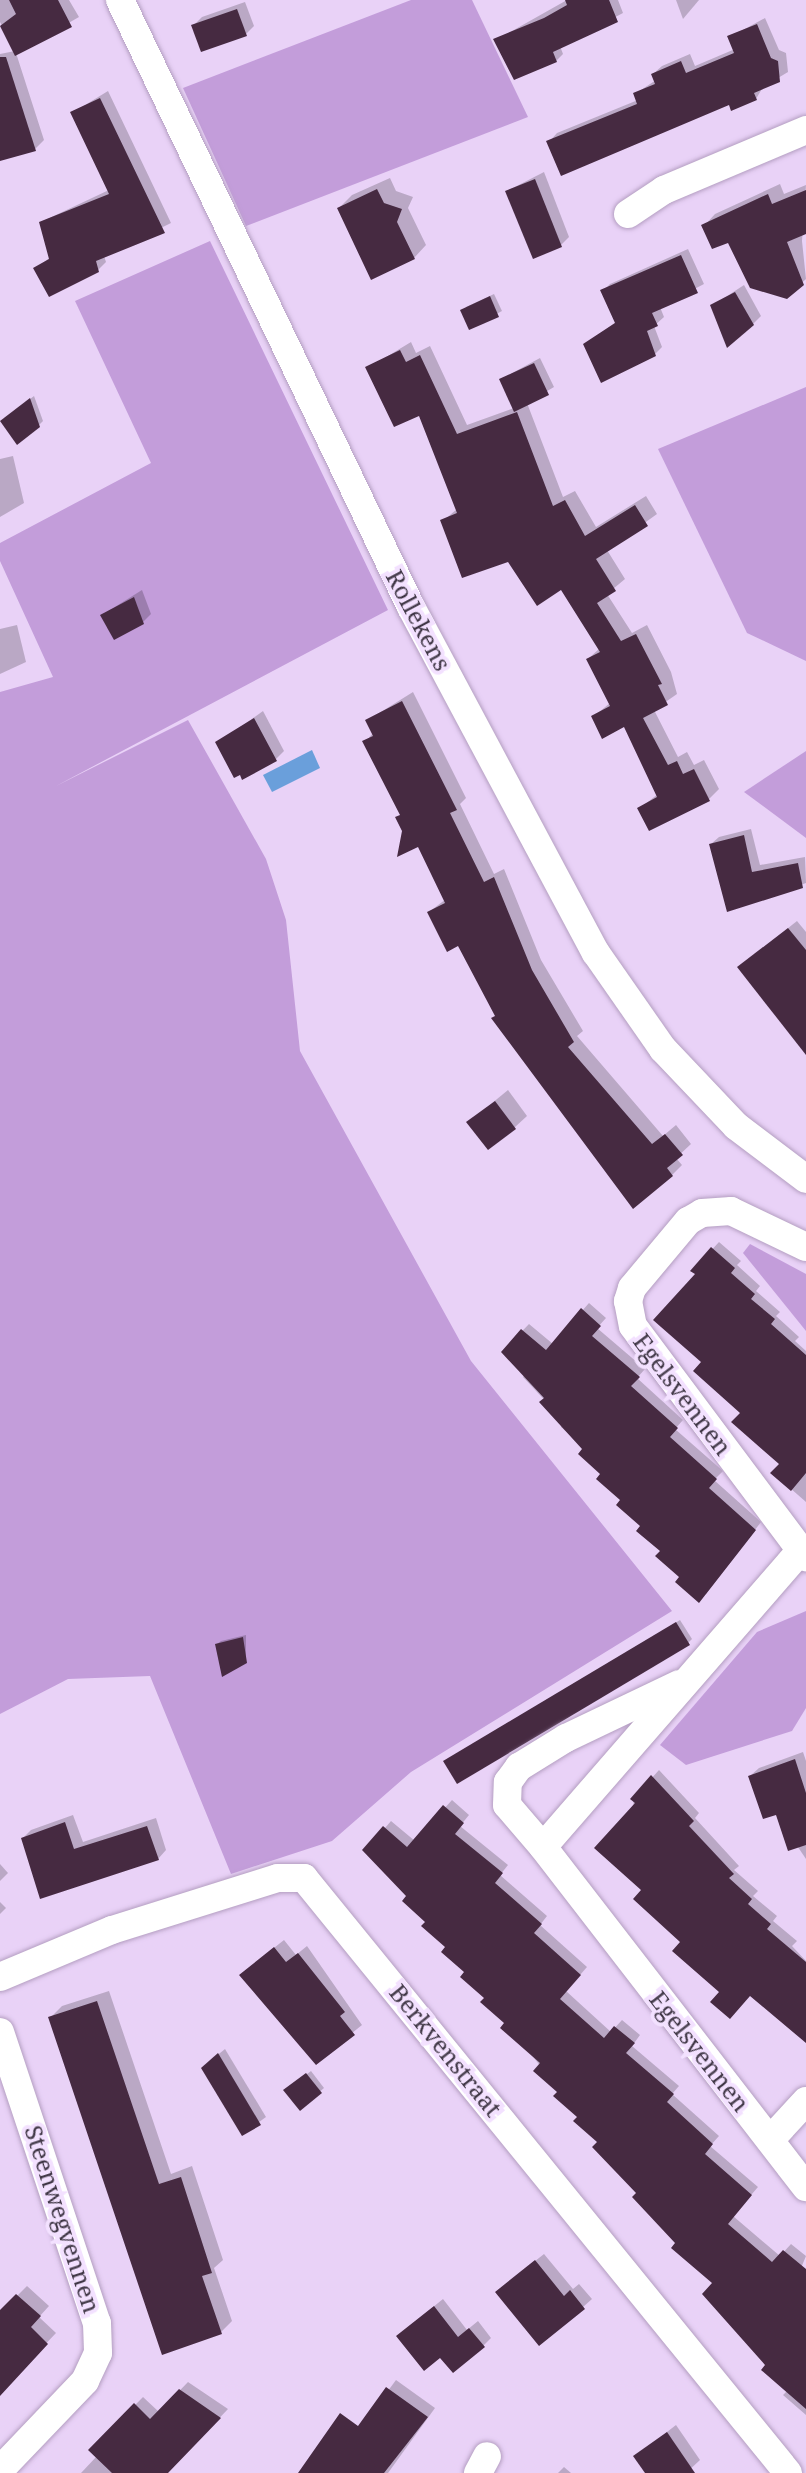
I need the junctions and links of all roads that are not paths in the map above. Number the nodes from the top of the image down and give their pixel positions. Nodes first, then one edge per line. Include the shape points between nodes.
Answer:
1 (120, 0) edge
2 (806, 130) edge
3 (628, 214) dead end
4 (806, 1179) edge
5 (806, 1247) edge
6 (803, 1554) edge
7 (691, 1679) junction
8 (543, 1847) junction
9 (0, 1977) edge
10 (0, 2032) edge
11 (806, 2101) edge
12 (770, 2140) junction
13 (806, 2187) edge
14 (0, 2470) edge
15 (788, 2473) edge

1 - 4 street, Rollekens via 411,607 596,953 663,1049 736,1126
2 - 3 street via 664,190
5 - 6 street, Egelsvennen via 731,1211 702,1213 632,1288 628,1301 633,1326
6 - 7 street, Egelsvennen
7 - 8 street, Egelsvennen
7 - 8 street, Egelsvennen via 566,1738 519,1767 508,1782 507,1805
8 - 12 street, Egelsvennen
9 - 15 street, Berkvenstraat via 112,1930 278,1878 304,1878
10 - 14 street, Steenwegvennen via 97,2323 98,2353 85,2381
11 - 12 street
12 - 13 street, Egelsvennen

